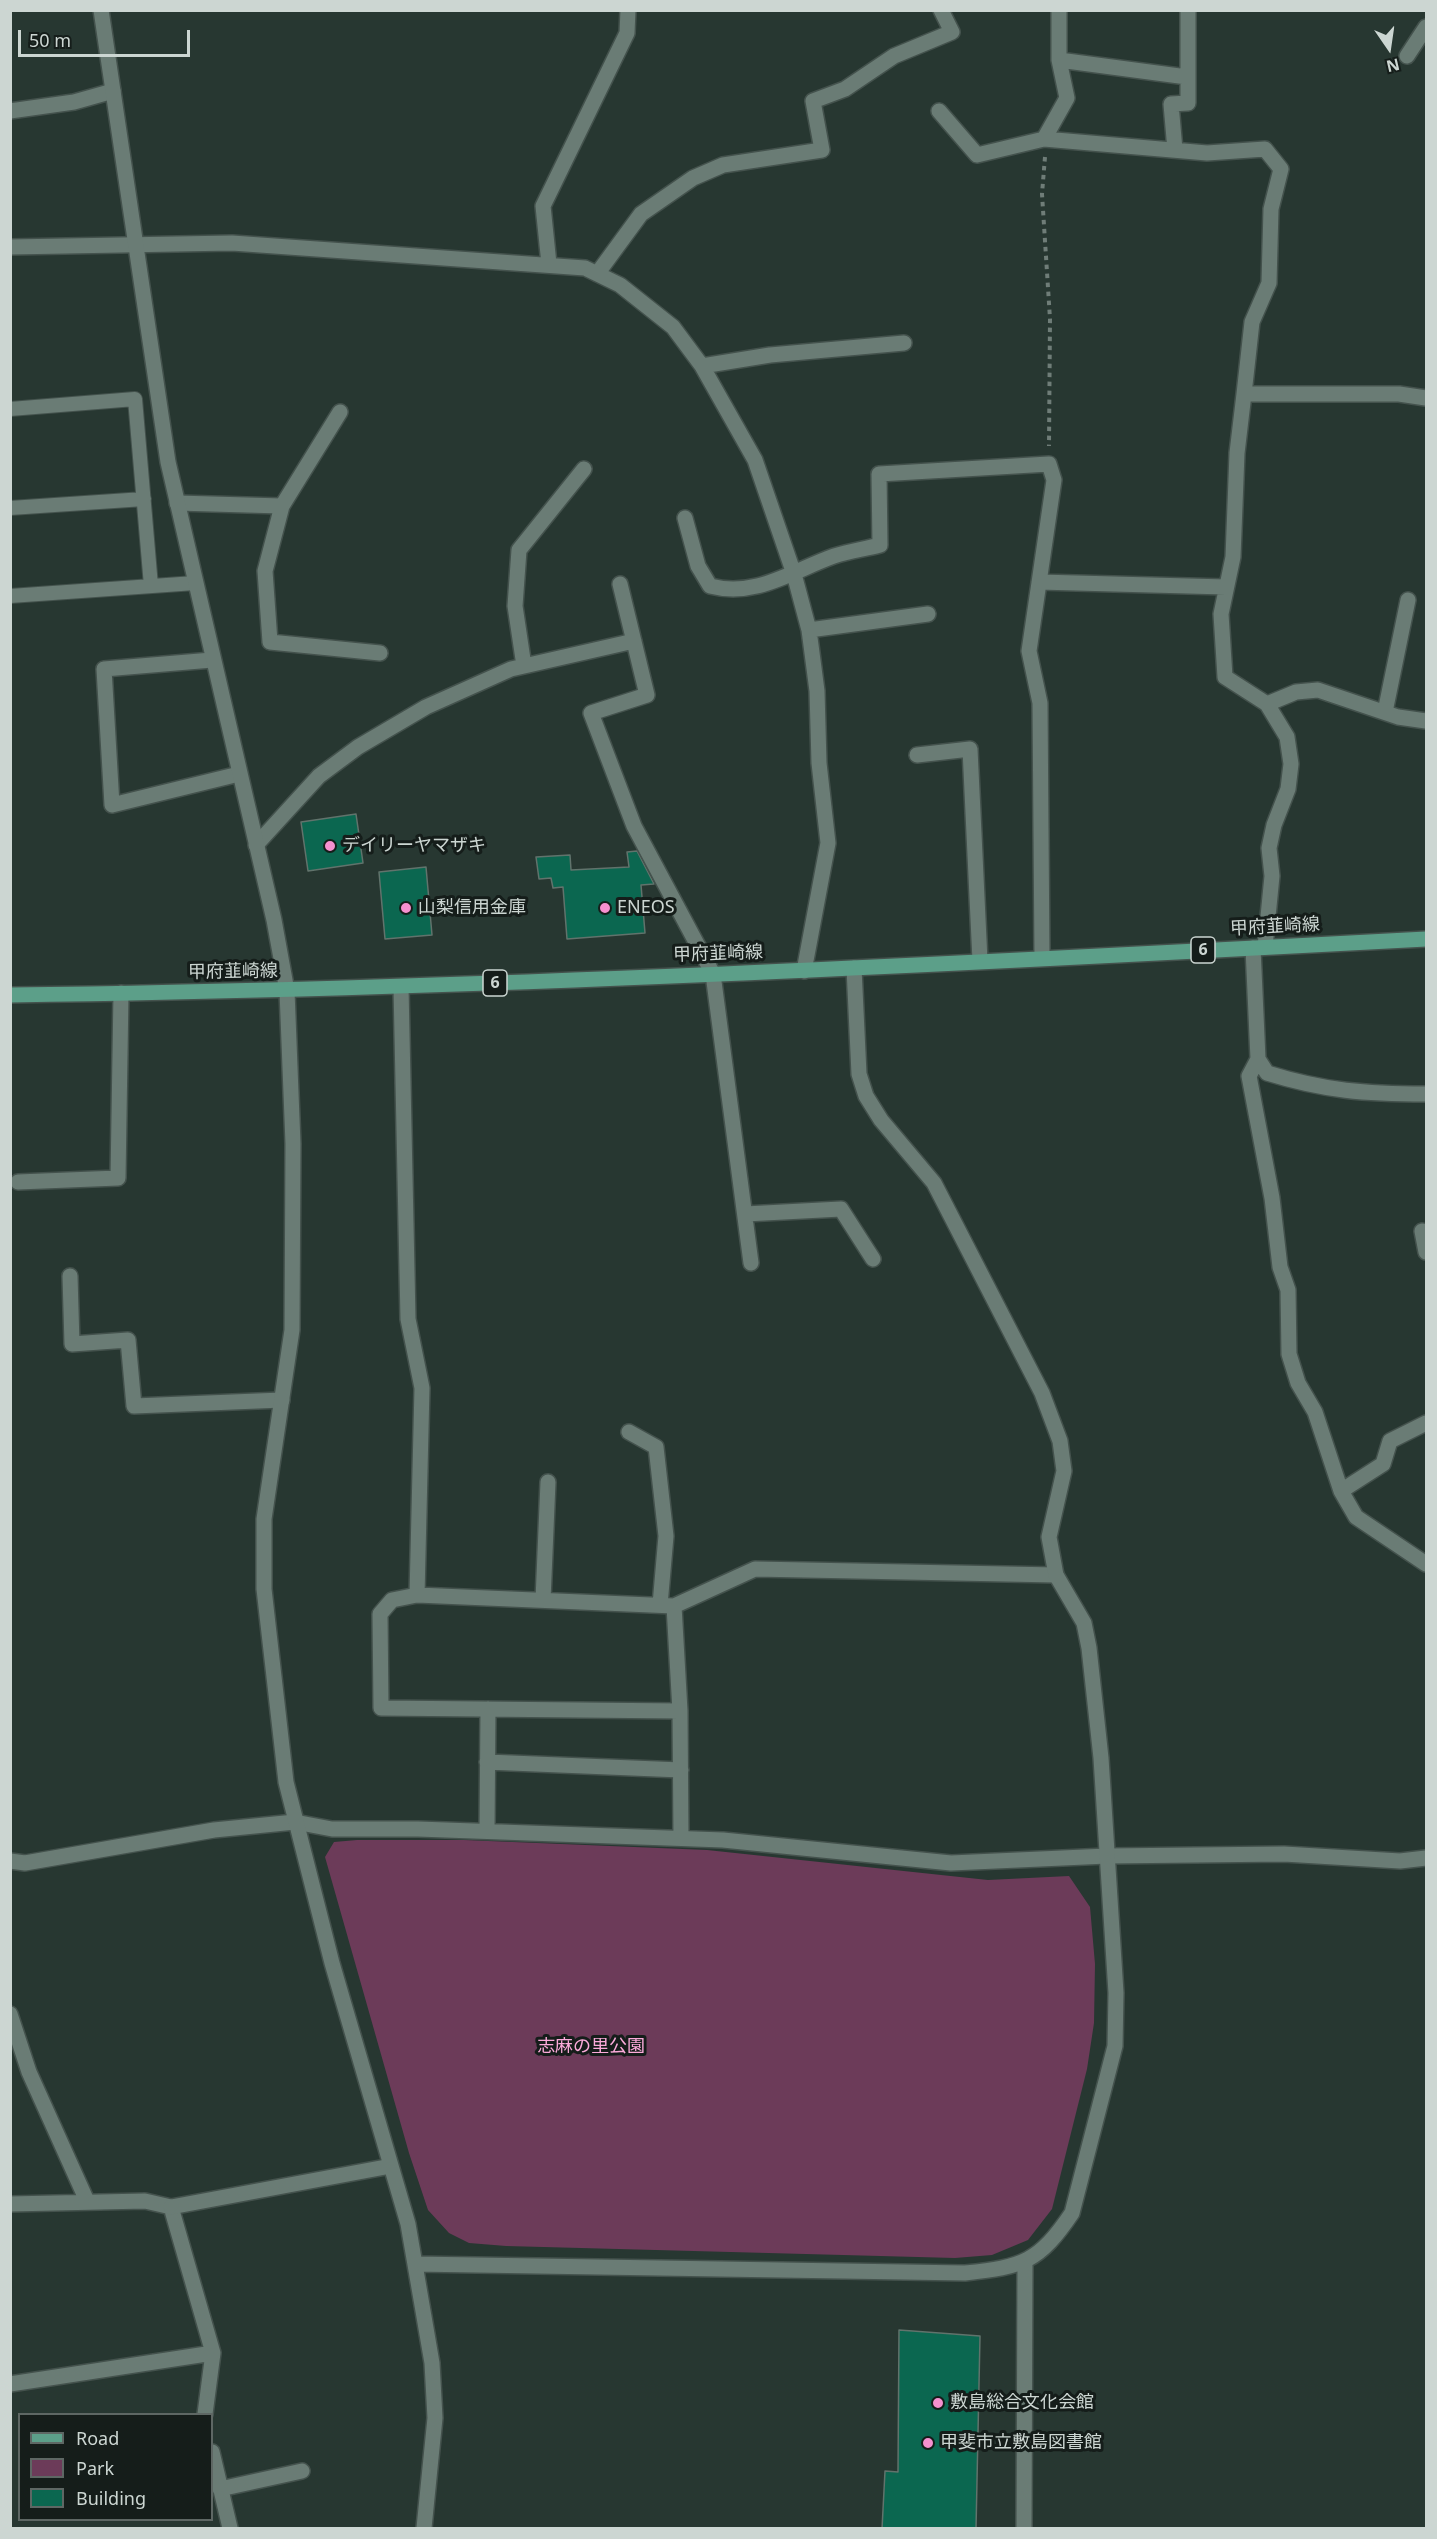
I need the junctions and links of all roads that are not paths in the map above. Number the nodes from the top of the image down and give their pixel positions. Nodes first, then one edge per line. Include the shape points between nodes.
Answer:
1 (102, 10) edge
2 (628, 10) edge
3 (941, 10) edge
4 (1059, 10) edge
5 (1188, 10) edge
6 (1426, 27) edge
7 (1407, 56) dead end
8 (1059, 60) junction
9 (1187, 77) junction
10 (113, 91) junction
11 (10, 111) edge
12 (939, 111) dead end
13 (1044, 139) junction
14 (1175, 150) junction
15 (135, 246) junction
16 (10, 247) edge
17 (549, 264) junction
18 (597, 274) junction
19 (904, 343) dead end
20 (702, 366) junction
21 (1244, 394) junction
22 (1426, 398) edge
23 (10, 409) edge
24 (340, 412) dead end
25 (584, 470) dead end
26 (144, 499) junction
27 (177, 503) junction
28 (282, 506) junction
29 (10, 508) edge
30 (685, 518) dead end
31 (794, 574) junction
32 (1039, 582) junction
33 (195, 583) junction
34 (620, 584) dead end
35 (151, 586) junction
36 (1226, 587) junction
37 (10, 596) edge
38 (1408, 600) dead end
39 (928, 614) dead end
40 (809, 630) junction
41 (634, 641) junction
42 (380, 653) dead end
43 (212, 660) junction
44 (524, 666) junction
45 (1267, 704) junction
46 (1385, 712) junction
47 (1426, 721) edge
48 (917, 755) dead end
49 (239, 774) junction
50 (256, 845) junction
51 (1426, 939) edge
52 (1259, 948) junction
53 (1042, 958) junction
54 (980, 961) junction
55 (854, 968) junction
56 (804, 971) junction
57 (713, 974) junction
58 (401, 987) junction
59 (287, 991) junction
60 (121, 993) junction
61 (10, 995) edge
62 (1258, 1059) junction
63 (1426, 1094) edge
64 (18, 1182) dead end
65 (745, 1214) junction
66 (1422, 1231) dead end
67 (1426, 1252) edge
68 (873, 1259) dead end
69 (751, 1263) dead end
70 (70, 1276) dead end
71 (282, 1400) junction
72 (1426, 1423) edge
73 (629, 1432) dead end
74 (548, 1482) dead end
75 (1341, 1491) junction
76 (1426, 1564) edge
77 (1056, 1575) junction
78 (417, 1595) junction
79 (543, 1600) junction
80 (667, 1605) junction
81 (488, 1709) junction
82 (680, 1711) junction
83 (487, 1762) junction
84 (681, 1770) junction
85 (295, 1822) junction
86 (487, 1831) junction
87 (681, 1838) junction
88 (1107, 1856) junction
89 (1426, 1858) edge
90 (10, 1861) edge
91 (10, 2014) edge
92 (391, 2166) junction
93 (87, 2202) junction
94 (10, 2204) edge
95 (171, 2207) junction
96 (1025, 2261) junction
97 (415, 2264) junction
98 (213, 2353) junction
99 (10, 2384) edge
100 (205, 2413) edge
101 (213, 2457) edge
102 (302, 2471) dead end
103 (220, 2490) junction
104 (230, 2529) edge
105 (424, 2529) edge
106 (1024, 2529) edge

1 - 10 street
2 - 17 street via 627,33 543,206
3 - 18 street via 952,32 894,56 844,89 813,101 822,150 723,165 693,178 641,214
4 - 8 street
5 - 9 street
6 - 7 street
8 - 9 street
8 - 13 street via 1067,98
9 - 14 street via 1188,103 1171,104
10 - 11 street via 74,102
10 - 15 street
12 - 13 street via 976,155
13 - 14 street
14 - 21 street via 1207,153 1265,149 1281,169 1271,209 1269,283 1252,322
15 - 16 street
15 - 17 street via 231,243
15 - 27 street
17 - 18 street via 585,268
18 - 20 street via 620,285 673,327
19 - 20 street via 770,355
20 - 31 street via 755,460
21 - 22 street via 1399,394
21 - 36 street via 1237,453 1233,557
23 - 26 lane via 135,399
24 - 28 street
25 - 44 street via 519,550 514,606
26 - 29 lane
26 - 35 lane
27 - 28 street
27 - 33 street
28 - 42 street via 265,571 270,642
30 - 31 street via 698,566 710,586 726,590 759,588
31 - 32 street via 835,556 880,545 879,474 1049,464 1054,480
31 - 40 street
32 - 36 street
32 - 53 street via 1029,651 1040,703
33 - 35 lane
33 - 43 street
34 - 41 street
35 - 37 lane
36 - 45 street via 1221,614 1225,677
38 - 46 street
39 - 40 street
40 - 56 street via 828,843
41 - 44 street
41 - 57 street via 647,695 591,712 634,826
43 - 49 street
43 - 49 street via 104,669 112,805
44 - 50 street via 426,707 358,747 319,776
45 - 46 street via 1296,692 1318,690
45 - 52 street via 1287,737 1291,764 1288,789 1269,848 1272,876
46 - 47 street
48 - 54 street via 970,749
49 - 50 street
50 - 59 street
51 - 52 main road, 甲府韮崎線 / 6
52 - 53 main road, 甲府韮崎線 / 6
52 - 62 street
53 - 54 main road, 甲府韮崎線 / 6
54 - 55 main road, 甲府韮崎線 / 6
55 - 56 main road, 甲府韮崎線 / 6
55 - 77 street via 859,1074 866,1096 934,1183 1042,1393 1060,1441 1064,1471 1049,1537
56 - 57 main road, 甲府韮崎線 / 6
57 - 58 main road, 甲府韮崎線 / 6
57 - 65 street
58 - 59 main road, 甲府韮崎線 / 6
58 - 78 street via 408,1319 423,1388
59 - 60 main road, 甲府韮崎線 / 6
59 - 71 street via 293,1144 292,1330
60 - 61 main road, 甲府韮崎線 / 6
60 - 64 street via 118,1178
62 - 63 street via 1267,1073 1304,1085 1362,1094
62 - 75 street via 1249,1076 1272,1198 1280,1267 1288,1290 1289,1354 1298,1383 1315,1412
65 - 68 street via 841,1209
65 - 69 street
66 - 67 street
70 - 71 street via 72,1344 128,1340 134,1407
71 - 85 street via 264,1519 264,1589 286,1782
72 - 75 street via 1390,1441 1383,1464
73 - 80 street via 656,1447 666,1536
74 - 79 street
75 - 76 street via 1356,1516
77 - 80 street via 755,1569
77 - 88 street via 1084,1623 1089,1648
78 - 79 street
78 - 81 street via 392,1600 380,1614 381,1708
79 - 80 street
80 - 82 street
81 - 82 street
81 - 83 street
82 - 84 street
83 - 84 street
83 - 86 street
84 - 87 street
85 - 86 street via 332,1829
85 - 90 street via 214,1830 25,1863
85 - 92 street
86 - 87 street
87 - 88 street via 951,1863
88 - 89 street via 1284,1854 1400,1861
88 - 96 street via 1116,1993 1115,2046 1072,2213 1056,2236 1034,2258
91 - 93 street via 29,2072
92 - 95 street
92 - 97 street
93 - 94 street
93 - 95 street via 145,2201
95 - 98 street
96 - 97 street via 1002,2269 966,2273
96 - 106 street
97 - 105 street via 432,2363 435,2418
98 - 99 street
98 - 100 street
101 - 103 street
102 - 103 street
103 - 104 street

